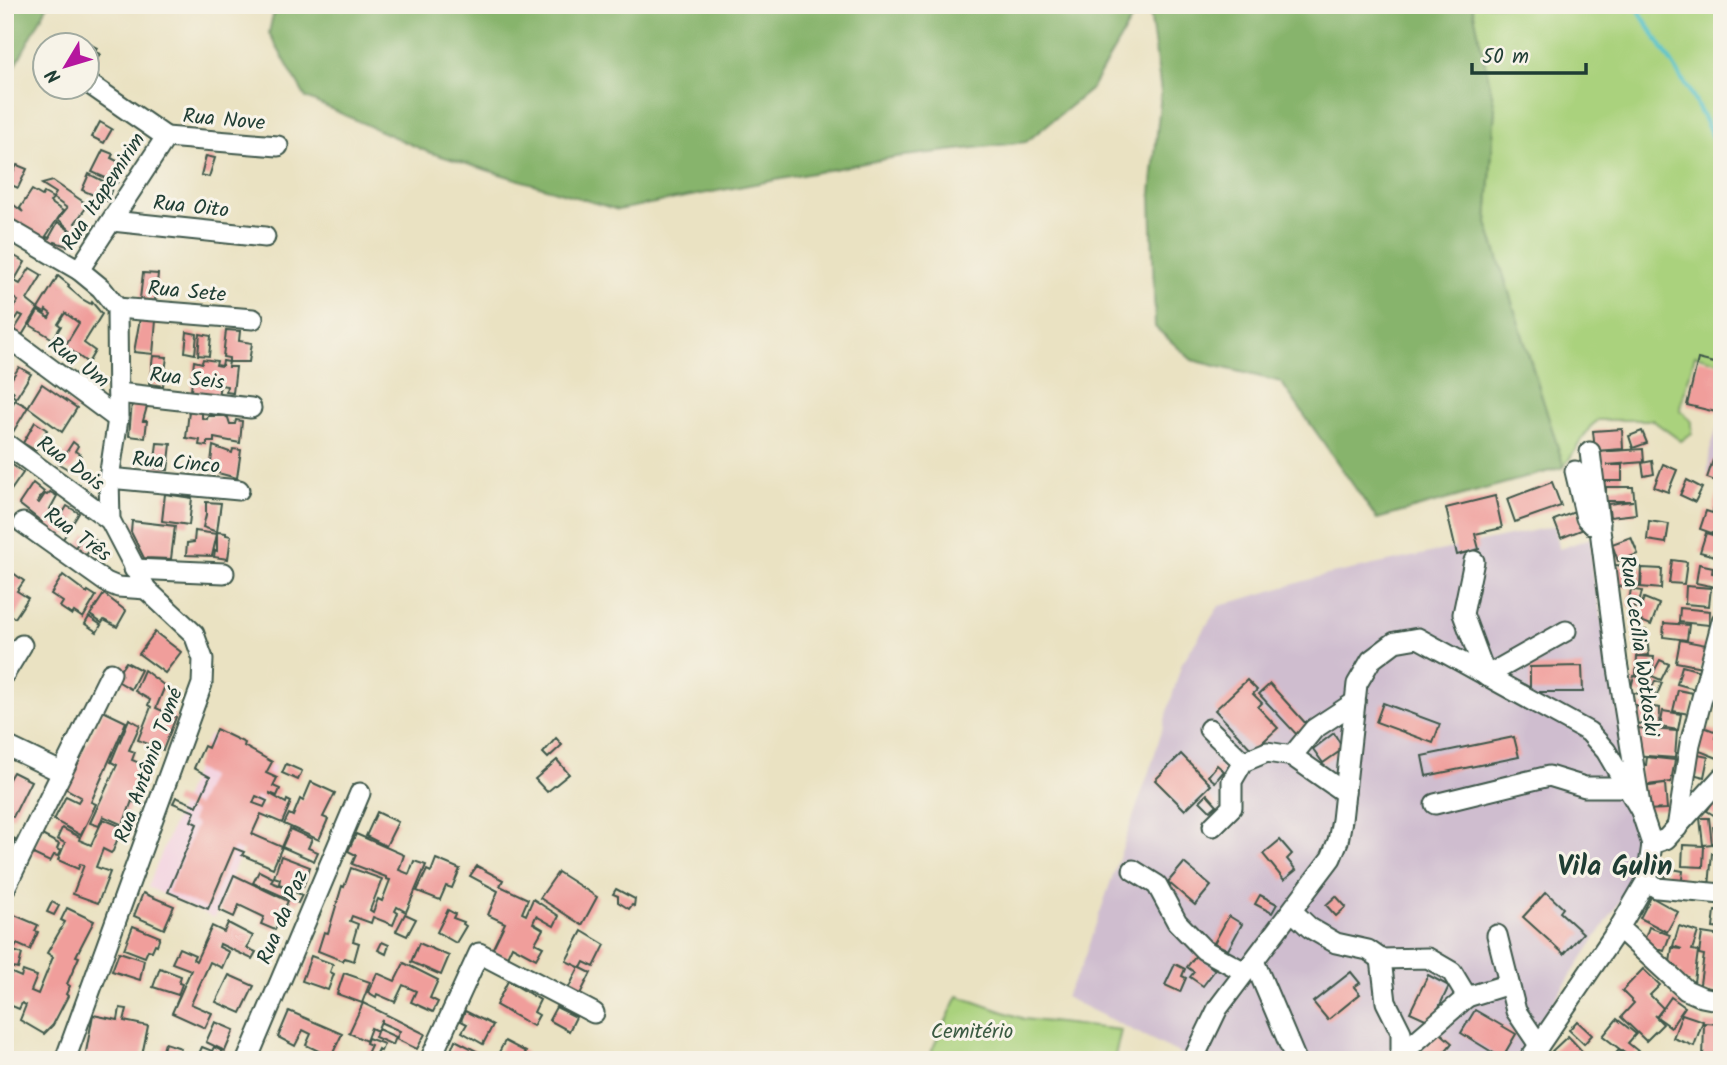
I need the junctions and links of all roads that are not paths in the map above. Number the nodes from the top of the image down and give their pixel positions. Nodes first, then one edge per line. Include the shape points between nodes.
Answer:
1 (102, 93) edge
2 (166, 137) junction
3 (278, 146) dead end
4 (112, 221) junction
5 (5, 228) edge
6 (265, 237) dead end
7 (79, 270) junction
8 (117, 308) junction
9 (253, 319) dead end
10 (13, 341) dead end
11 (117, 393) junction
12 (251, 408) dead end
13 (118, 419) junction
14 (5, 443) edge
15 (1590, 452) dead end
16 (1575, 471) dead end
17 (109, 478) junction
18 (239, 490) dead end
19 (110, 520) junction
20 (23, 523) dead end
21 (1600, 524) junction
22 (1474, 561) dead end
23 (134, 569) junction
24 (224, 573) dead end
25 (146, 589) junction
26 (1722, 621) edge
27 (1566, 631) dead end
28 (22, 645) dead end
29 (5, 673) edge
30 (111, 673) dead end
31 (1486, 676) junction
32 (1355, 702) junction
33 (1209, 729) dead end
34 (5, 745) edge
35 (1292, 756) junction
36 (1243, 762) junction
37 (61, 772) junction
38 (1722, 776) edge
39 (1626, 787) junction
40 (360, 793) dead end
41 (1345, 793) junction
42 (1435, 804) dead end
43 (1640, 811) junction
44 (1213, 826) dead end
45 (1677, 828) junction
46 (1652, 844) junction
47 (1133, 870) dead end
48 (1647, 880) junction
49 (5, 888) edge
50 (1722, 894) edge
51 (1292, 911) junction
52 (1619, 928) junction
53 (1497, 935) dead end
54 (1381, 959) junction
55 (1250, 967) junction
56 (1509, 984) junction
57 (1466, 997) junction
58 (1722, 1001) edge
59 (594, 1013) dead end
60 (1534, 1052) edge
61 (1401, 1057) edge
62 (65, 1060) edge
63 (247, 1060) edge
64 (430, 1060) edge
65 (1193, 1060) edge
66 (1296, 1060) edge

1 - 2 street
2 - 3 street, Rua Nove
2 - 4 street, Rua Itapemirim
4 - 6 street, Rua Oito
4 - 7 street, Rua Itapemirim
5 - 7 street
7 - 8 street
8 - 9 street, Rua Sete
8 - 11 street, Rua Antônio Tomé
10 - 13 street, Rua Um
11 - 12 street, Rua Seis
11 - 13 street, Rua Antônio Tomé
13 - 17 street, Rua Antônio Tomé
14 - 19 street, Rua Dois
15 - 21 street, Rua Cecília Wotkoski
16 - 21 street via 1586,518 1592,525
17 - 18 street, Rua Cinco
17 - 19 street, Rua Antônio Tomé
19 - 23 street, Rua Antônio Tomé
20 - 25 street, Rua Três via 106,582
21 - 43 street, Rua Cecília Wotkoski
22 - 31 street via 1463,614
23 - 24 street
23 - 25 street, Rua Antônio Tomé
25 - 62 street, Rua Antônio Tomé via 194,634 203,659 202,684
26 - 45 street via 1690,744
27 - 31 street
28 - 29 street
30 - 37 street
31 - 32 street via 1418,638 1395,642 1371,660 1357,684
31 - 39 street via 1589,732
32 - 35 street via 1314,729
32 - 41 street
33 - 36 street
34 - 37 street
35 - 36 street via 1267,752
35 - 41 street
36 - 44 street via 1232,781 1232,807
37 - 49 street
38 - 45 street
39 - 42 street via 1585,787 1549,776
39 - 43 street
40 - 63 street, Rua da Paz
41 - 51 street via 1331,858
43 - 46 street, Rua Cecília Wotkoski
45 - 46 street
46 - 48 street
47 - 55 street via 1157,885 1177,922 1204,950
48 - 50 street via 1657,888
48 - 52 street
51 - 54 street via 1336,943 1368,950
51 - 55 street
52 - 58 street via 1686,990
52 - 60 street
53 - 56 street
54 - 57 street via 1428,958 1452,972
54 - 61 street via 1386,1002 1401,1032
55 - 65 street via 1218,1008
55 - 66 street
56 - 57 street
56 - 60 street
57 - 61 street
59 - 64 street via 480,953

